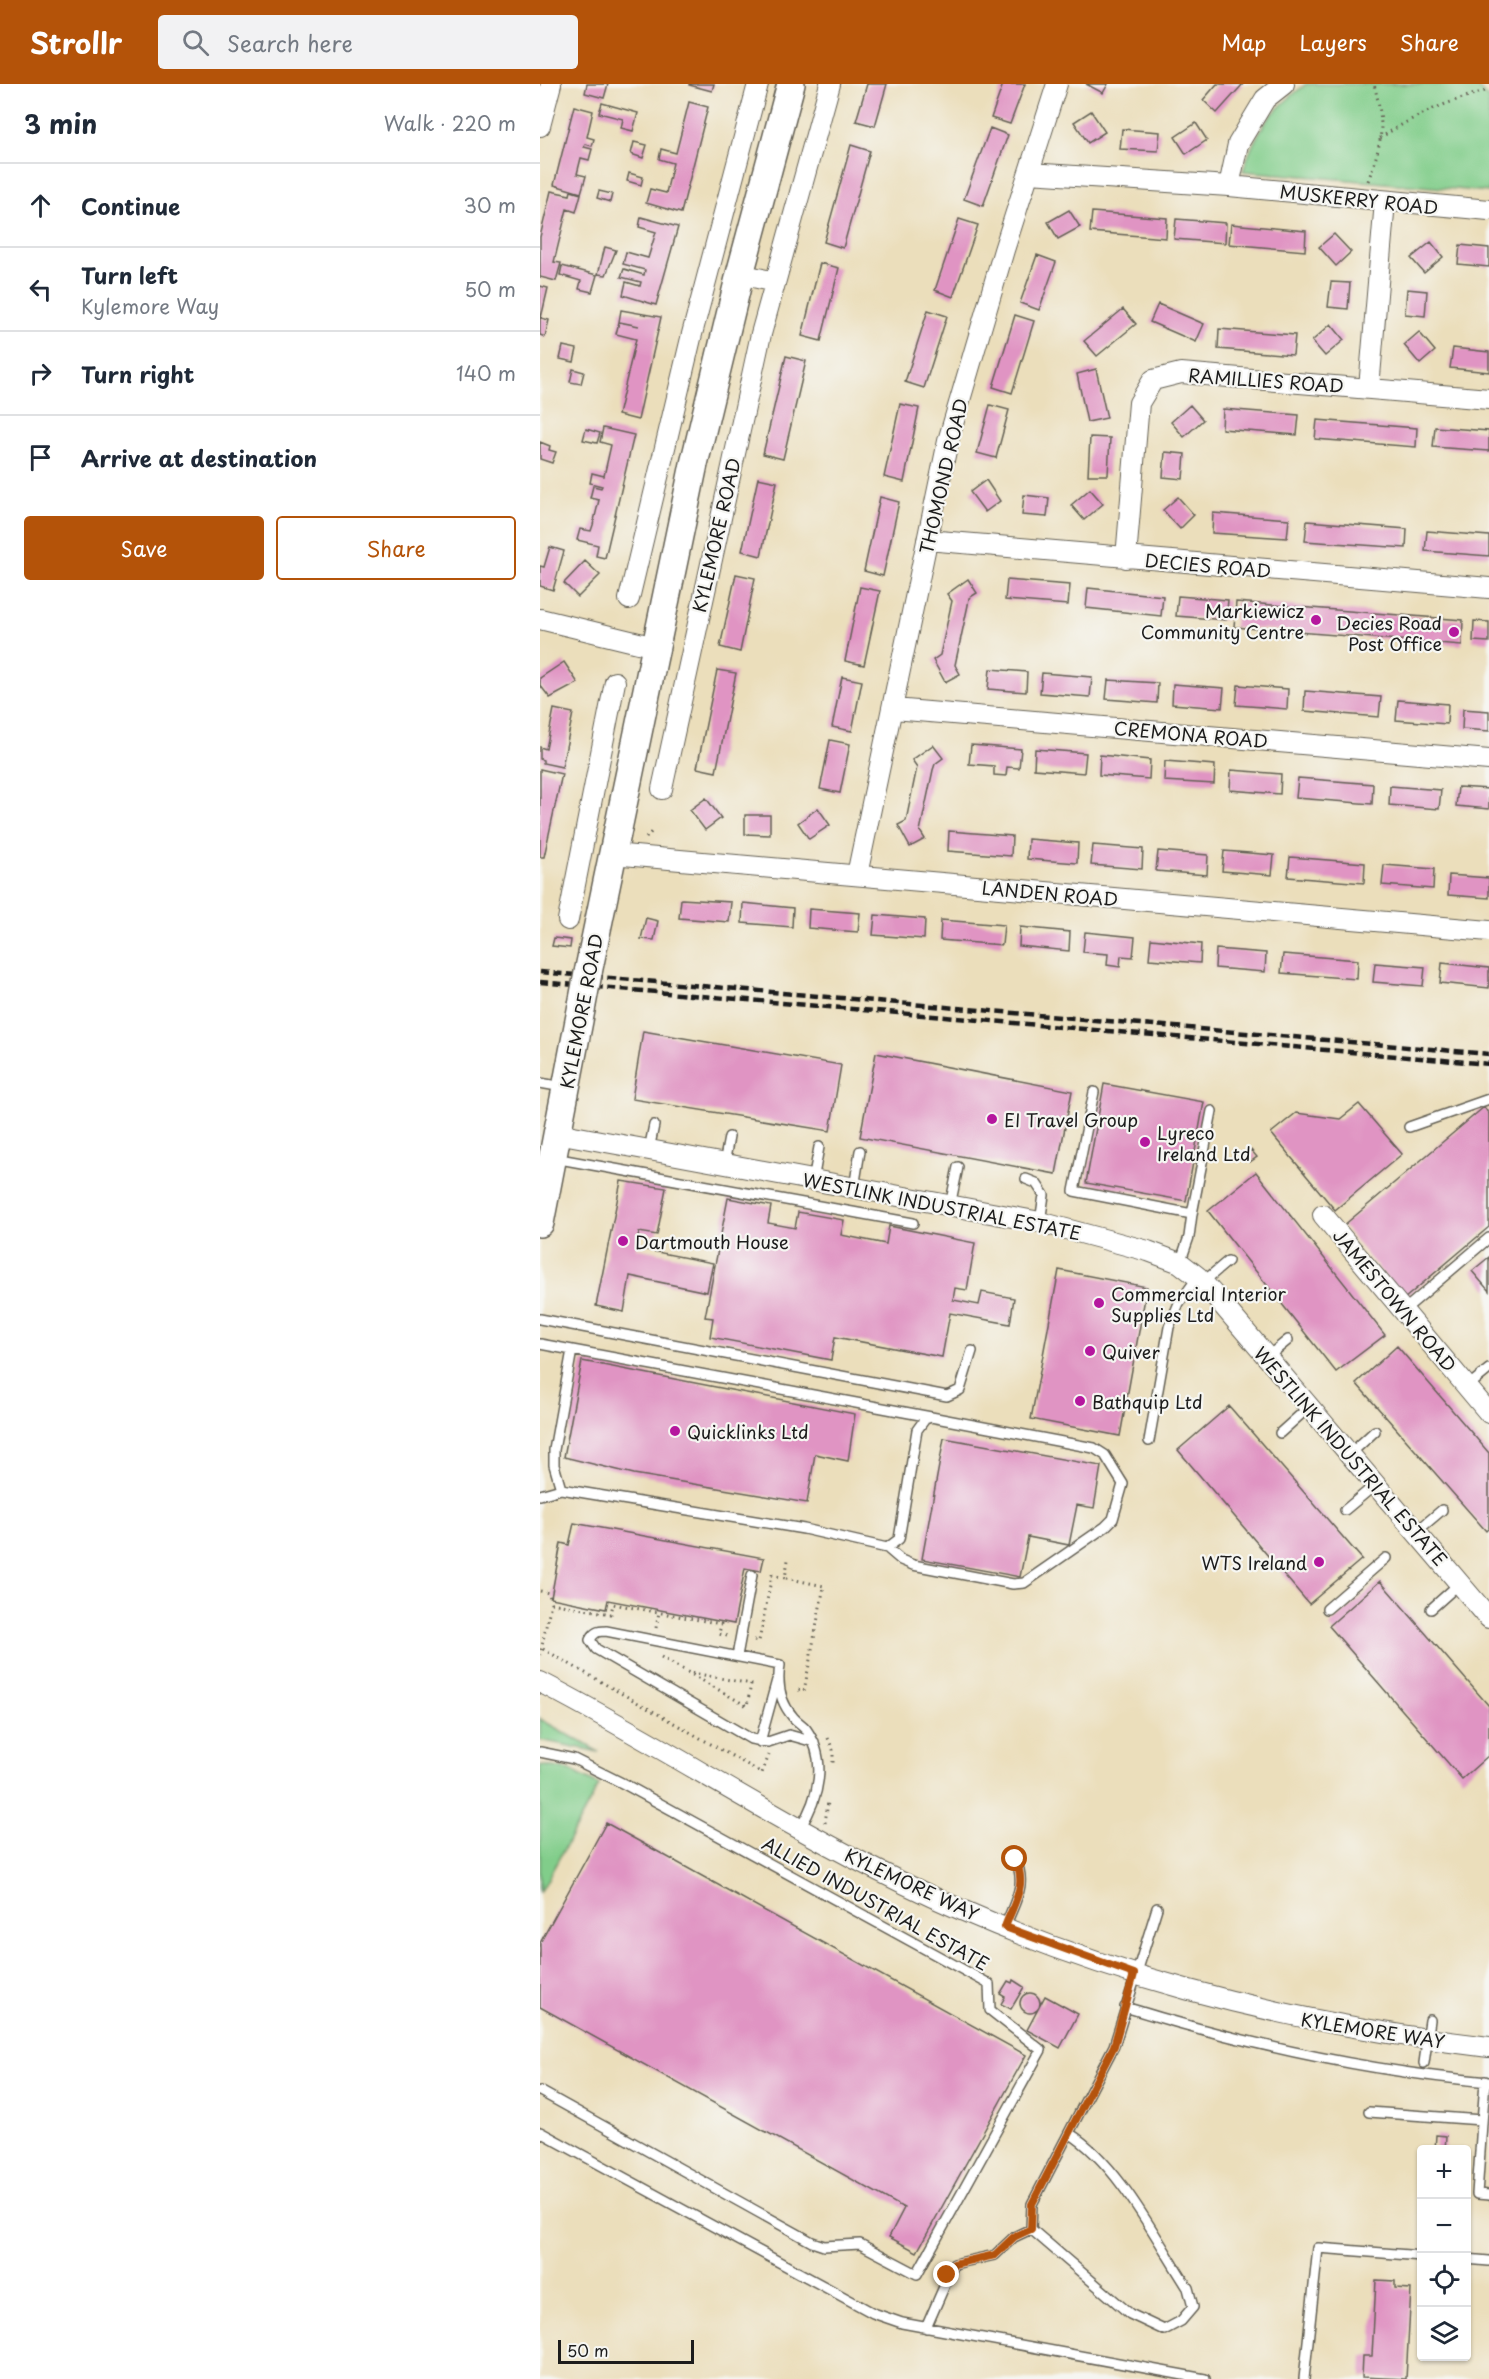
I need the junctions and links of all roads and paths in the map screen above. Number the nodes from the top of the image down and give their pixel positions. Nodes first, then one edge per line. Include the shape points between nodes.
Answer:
1 (550, 84) edge
2 (758, 84) edge
3 (791, 84) edge
4 (830, 84) edge
5 (1057, 84) edge
6 (1284, 84) edge
7 (1374, 84) edge
8 (1489, 90) edge
9 (540, 126) edge
10 (1380, 138) junction
11 (1029, 173) junction
12 (731, 186) junction
13 (1229, 186) junction
14 (760, 196) junction
15 (1362, 199) junction
16 (1385, 201) junction
17 (1489, 210) edge
18 (740, 274) junction
19 (775, 282) junction
20 (1369, 388) junction
21 (1489, 399) edge
22 (651, 506) junction
23 (684, 514) junction
24 (927, 540) junction
25 (1126, 558) junction
26 (1489, 588) edge
27 (629, 599) dead end
28 (540, 619) edge
29 (655, 648) junction
30 (615, 682) dead end
31 (894, 709) junction
32 (609, 713) junction
33 (641, 718) junction
34 (1489, 760) edge
35 (662, 789) dead end
36 (612, 854) junction
37 (857, 875) junction
38 (572, 901) junction
39 (602, 906) junction
40 (568, 920) dead end
41 (1489, 931) edge
42 (553, 1085) edge
43 (1094, 1092) dead end
44 (1489, 1099) edge
45 (1212, 1111) dead end
46 (654, 1125) dead end
47 (1408, 1127) dead end
48 (729, 1137) dead end
49 (554, 1145) junction
50 (819, 1147) dead end
51 (649, 1150) junction
52 (860, 1151) dead end
53 (724, 1164) junction
54 (957, 1167) dead end
55 (1026, 1179) dead end
56 (813, 1181) junction
57 (854, 1188) junction
58 (950, 1206) junction
59 (1192, 1214) junction
60 (1323, 1215) dead end
61 (1040, 1222) junction
62 (540, 1223) edge
63 (913, 1223) dead end
64 (1489, 1238) edge
65 (1228, 1261) dead end
66 (1180, 1263) junction
67 (1200, 1280) junction
68 (1403, 1311) junction
69 (540, 1319) edge
70 (1288, 1340) dead end
71 (540, 1344) edge
72 (572, 1350) junction
73 (972, 1351) dead end
74 (1266, 1358) junction
75 (1489, 1370) edge
76 (1467, 1387) junction
77 (1309, 1407) junction
78 (1489, 1413) edge
79 (931, 1417) junction
80 (1375, 1431) dead end
81 (1280, 1433) dead end
82 (1149, 1441) dead end
83 (1349, 1455) junction
84 (1375, 1485) junction
85 (561, 1488) junction
86 (540, 1495) edge
87 (1345, 1510) dead end
88 (1442, 1510) dead end
89 (1416, 1532) junction
90 (887, 1548) junction
91 (1386, 1558) dead end
92 (788, 1560) dead end
93 (752, 1575) dead end
94 (785, 1578) junction
95 (1460, 1583) junction
96 (540, 1591) edge
97 (551, 1603) junction
98 (1327, 1609) dead end
99 (1431, 1609) dead end
100 (1489, 1616) edge
101 (741, 1638) junction
102 (543, 1649) junction
103 (652, 1652) dead end
104 (540, 1654) edge
105 (737, 1656) junction
106 (631, 1670) junction
107 (688, 1672) junction
108 (540, 1682) edge
109 (751, 1684) junction
110 (777, 1689) junction
111 (620, 1690) junction
112 (764, 1742) junction
113 (814, 1742) junction
114 (540, 1752) edge
115 (804, 1822) junction
116 (825, 1825) dead end
117 (1015, 1859) dead end
118 (1157, 1908) dead end
119 (1005, 1927) junction
120 (1134, 1974) junction
121 (1125, 2007) junction
122 (1430, 2020) dead end
123 (1427, 2040) junction
124 (1489, 2047) edge
125 (1424, 2063) dead end
126 (1487, 2082) edge
127 (540, 2091) edge
128 (1369, 2112) dead end
129 (1482, 2120) junction
130 (540, 2132) edge
131 (1069, 2133) junction
132 (1489, 2195) edge
133 (1031, 2229) junction
134 (1417, 2256) edge
135 (1471, 2259) edge
136 (1489, 2261) edge
137 (926, 2328) junction
138 (1205, 2379) edge
139 (1304, 2379) edge

1 - 9 street
2 - 12 street
3 - 14 main road, KYLEMORE ROAD
4 - 19 street, KYLEMORE ROAD
5 - 11 street, THOMOND ROAD
6 - 13 street via 1265,99 1238,144
7 - 10 path via 1383,118
8 - 10 path via 1450,100 1414,116
10 - 15 path
11 - 13 street, MUSKERRY ROAD
11 - 24 street, THOMOND ROAD via 948,441
12 - 14 street
12 - 22 street
13 - 15 street, MUSKERRY ROAD
14 - 18 main road, KYLEMORE ROAD
15 - 16 street, MUSKERRY ROAD
16 - 17 street, MUSKERRY ROAD
16 - 20 street
18 - 19 street
18 - 23 main road, KYLEMORE ROAD
19 - 35 street, KYLEMORE ROAD via 720,513
20 - 21 street, RAMILLIES ROAD
20 - 25 street, RAMILLIES ROAD via 1181,373 1153,380 1139,403
22 - 23 street
22 - 27 street
23 - 29 main road, KYLEMORE ROAD
24 - 25 street, DECIES ROAD
24 - 31 street, THOMOND ROAD
25 - 26 street, DECIES ROAD
28 - 29 street
29 - 33 main road, KYLEMORE ROAD
30 - 32 street, KYLEMORE ROAD
31 - 34 street, CREMONA ROAD
31 - 37 street, THOMOND ROAD
32 - 33 street
32 - 38 street, KYLEMORE ROAD
33 - 36 main road, KYLEMORE ROAD
36 - 37 street, LANDEN ROAD
36 - 39 main road, KYLEMORE ROAD
37 - 41 street, LANDEN ROAD
38 - 39 street
38 - 40 street, KYLEMORE ROAD
39 - 42 main road, KYLEMORE ROAD, bridge via 582,1005
42 - 49 main road, KYLEMORE ROAD
43 - 59 lane via 1074,1191
44 - 47 lane
45 - 59 lane
46 - 51 lane
48 - 53 lane
49 - 51 street, WESTLINK INDUSTRIAL ESTATE
49 - 62 main road, KYLEMORE ROAD
49 - 63 lane
50 - 56 lane
51 - 53 street, WESTLINK INDUSTRIAL ESTATE
52 - 57 lane
53 - 56 street, WESTLINK INDUSTRIAL ESTATE
54 - 58 lane
55 - 61 lane via 1036,1182 1044,1195
56 - 57 street, WESTLINK INDUSTRIAL ESTATE
57 - 58 street, WESTLINK INDUSTRIAL ESTATE
58 - 61 street, WESTLINK INDUSTRIAL ESTATE
59 - 66 lane
60 - 68 street, JAMESTOWN ROAD
61 - 66 street, WESTLINK INDUSTRIAL ESTATE
64 - 68 lane
65 - 67 lane
66 - 67 street, WESTLINK INDUSTRIAL ESTATE
67 - 74 street, WESTLINK INDUSTRIAL ESTATE
67 - 82 lane via 1179,1303 1169,1327
68 - 76 street, JAMESTOWN ROAD
69 - 73 lane via 947,1396 960,1390
70 - 74 lane
71 - 72 lane
72 - 79 lane
72 - 85 lane via 554,1450
74 - 77 street, WESTLINK INDUSTRIAL ESTATE
75 - 76 lane
76 - 78 street, JAMESTOWN ROAD
77 - 81 lane
77 - 83 street, WESTLINK INDUSTRIAL ESTATE
79 - 90 lane via 917,1430 899,1539
79 - 90 lane via 1094,1448 1105,1455 1123,1484 1119,1503 1105,1527 1024,1583 913,1564
80 - 83 lane
83 - 84 street, WESTLINK INDUSTRIAL ESTATE
84 - 87 lane
84 - 89 street, WESTLINK INDUSTRIAL ESTATE
85 - 86 lane
85 - 90 lane via 804,1529
88 - 89 lane
89 - 95 street, WESTLINK INDUSTRIAL ESTATE
91 - 98 lane
92 - 94 path
93 - 101 lane
94 - 101 path via 772,1575 759,1641
94 - 110 path via 824,1586 804,1691
95 - 99 lane
95 - 100 street, WESTLINK INDUSTRIAL ESTATE
96 - 97 path via 549,1593
97 - 101 path via 611,1614 613,1604 659,1612 721,1624 719,1634
97 - 102 path
101 - 105 lane
102 - 104 path
102 - 111 path
103 - 107 path
105 - 106 lane via 606,1631 592,1635 590,1640 596,1649
105 - 110 lane via 780,1665
106 - 111 path
106 - 112 lane
107 - 109 path
107 - 109 path via 747,1706
108 - 115 street, KYLEMORE WAY
109 - 110 path
110 - 112 lane
110 - 113 lane via 784,1705
111 - 112 path via 762,1773 770,1759
112 - 113 lane via 789,1735
113 - 115 lane via 820,1762 816,1793
114 - 127 lane, ALLIED INDUSTRIAL ESTATE via 574,1759 626,1785 989,1984 990,2010 1041,2050 916,2274 860,2244 824,2246 812,2242
115 - 116 path
115 - 119 street, KYLEMORE WAY via 903,1883
117 - 119 lane via 1022,1873 1020,1890
118 - 120 lane
119 - 120 street, KYLEMORE WAY
120 - 121 lane
120 - 123 street, KYLEMORE WAY via 1253,2009
121 - 126 lane via 1311,2056
121 - 131 lane via 1114,2046
122 - 123 lane
123 - 124 street, KYLEMORE WAY
123 - 125 lane
126 - 129 lane
128 - 129 lane
129 - 132 lane via 1477,2194
130 - 137 lane via 873,2313
131 - 133 lane via 1032,2204
131 - 133 lane via 1087,2144 1121,2185 1188,2288 1193,2307 1181,2321 1164,2330 1130,2314
133 - 137 lane via 1014,2237 995,2255 954,2264
134 - 139 lane via 1318,2247
135 - 136 lane
137 - 138 lane

